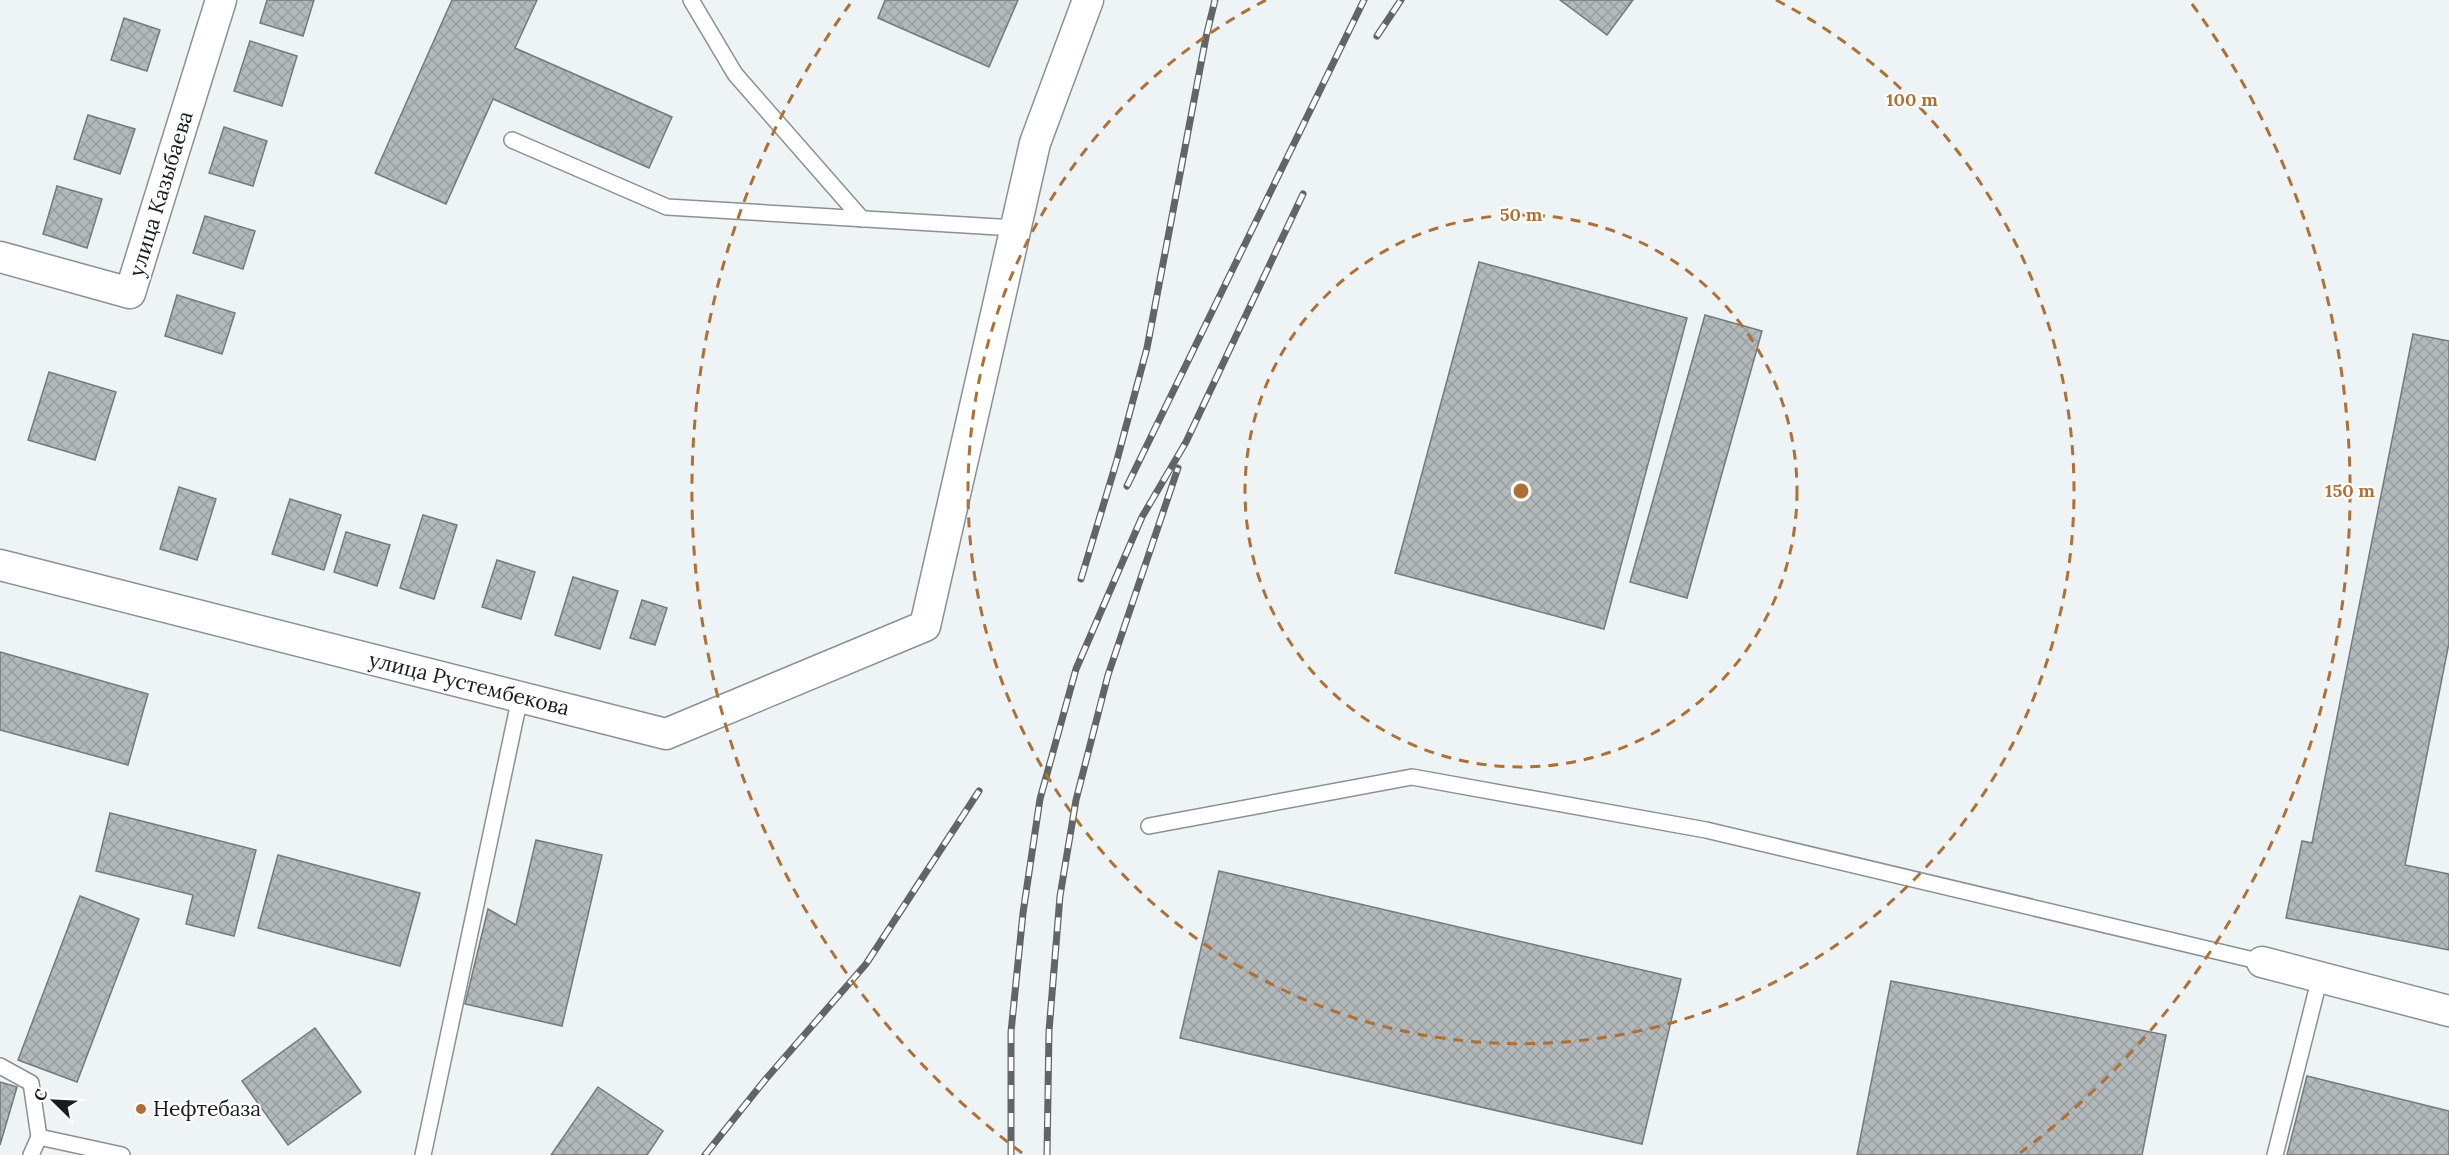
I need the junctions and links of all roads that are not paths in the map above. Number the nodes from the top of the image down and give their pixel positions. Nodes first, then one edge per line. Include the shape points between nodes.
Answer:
1 (221, 0) edge
2 (691, 0) edge
3 (1088, 0) edge
4 (512, 140) dead end
5 (862, 219) junction
6 (1015, 228) junction
7 (0, 256) edge
8 (0, 565) edge
9 (520, 697) junction
10 (1149, 826) dead end
11 (2262, 962) joint
12 (2320, 977) junction
13 (2449, 1011) edge
14 (0, 1066) edge
15 (39, 1137) junction
16 (31, 1155) edge
17 (122, 1155) edge
18 (423, 1155) edge
19 (2275, 1155) edge

1 - 7 street, улица Казыбаева via 130,293
2 - 5 lane via 735,74
3 - 6 street via 1035,143
4 - 5 lane via 667,207
5 - 6 lane
6 - 9 street, улица Рустембекова via 925,626 666,734
8 - 9 street, улица Рустембекова
9 - 18 lane
10 - 11 lane via 1412,777 1706,830
11 - 12 street
12 - 13 street
12 - 19 lane
14 - 15 lane via 31,1083
15 - 16 lane
15 - 17 lane

